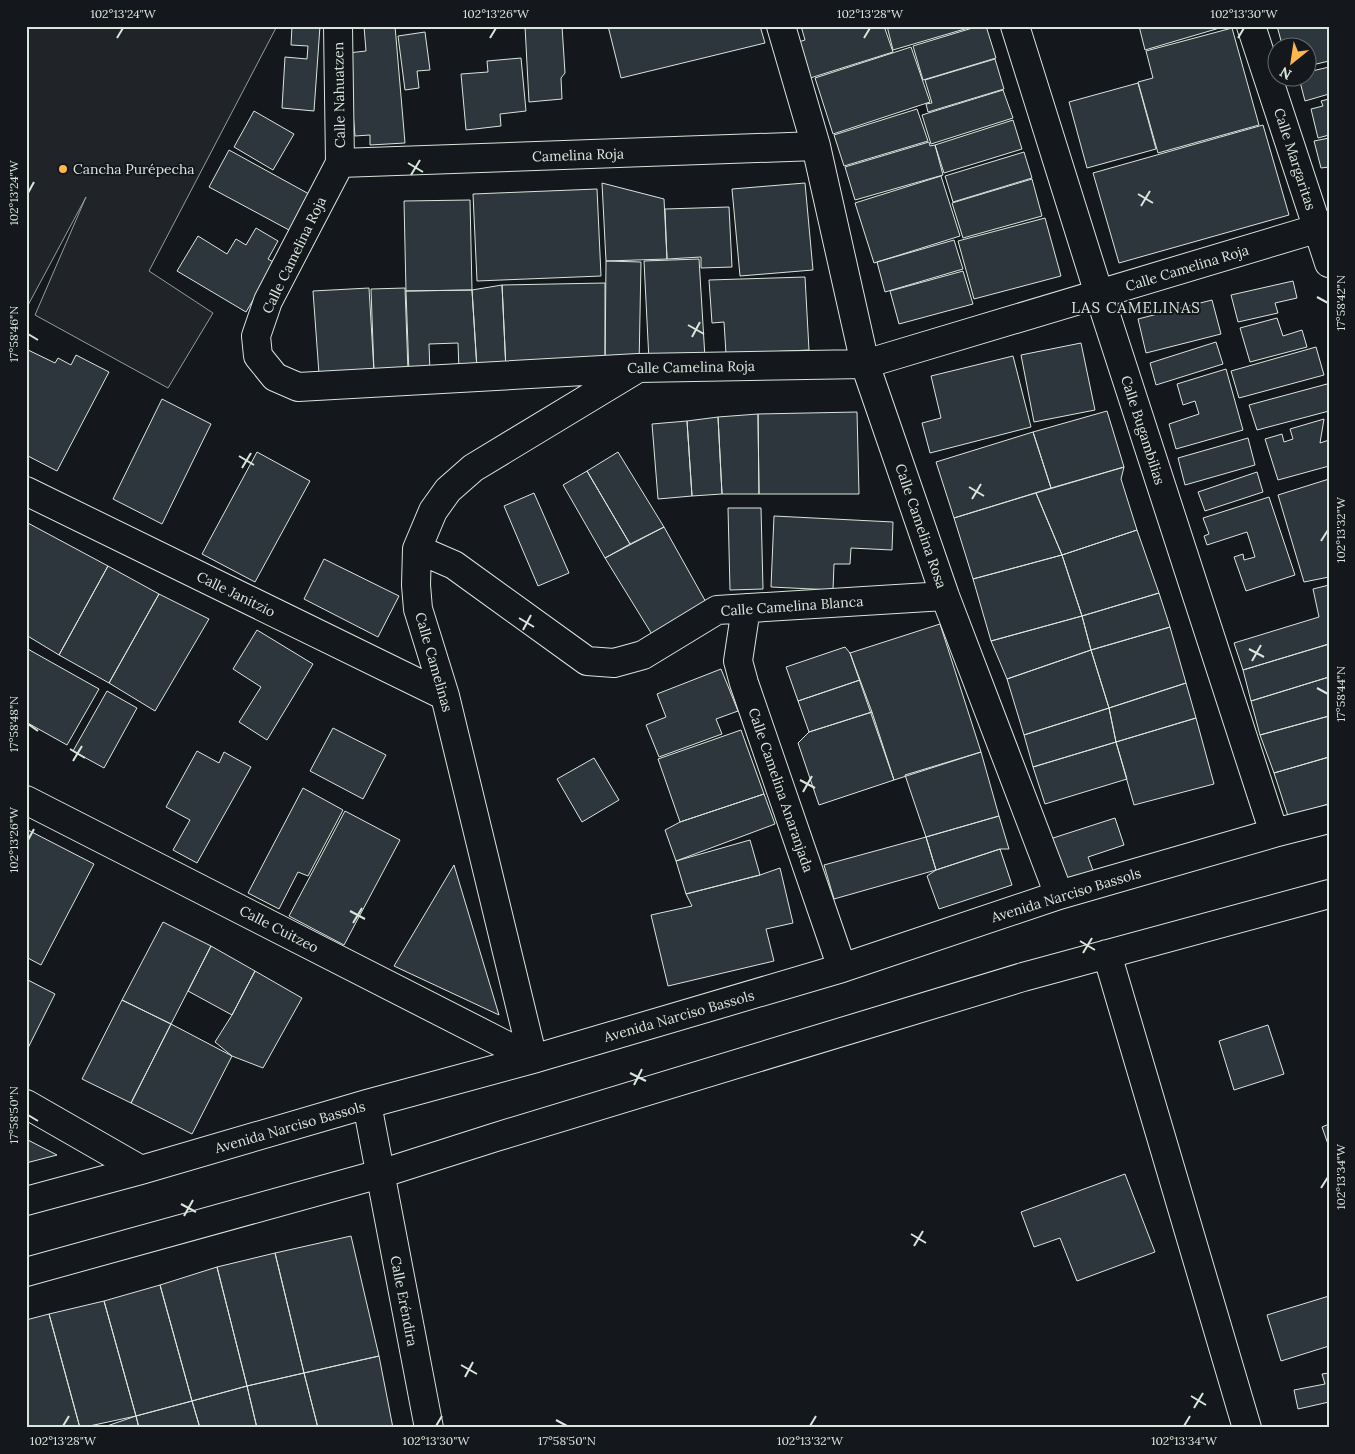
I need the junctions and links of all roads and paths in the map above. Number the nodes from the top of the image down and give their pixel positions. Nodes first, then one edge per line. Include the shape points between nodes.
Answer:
1 (338, 26) edge
2 (781, 26) edge
3 (1015, 26) edge
4 (1251, 26) edge
5 (816, 146) junction
6 (340, 163) junction
7 (1324, 227) edge
8 (1329, 263) edge
9 (1099, 294) junction
10 (865, 364) junction
11 (638, 368) junction
12 (26, 492) edge
13 (417, 549) junction
14 (945, 596) junction
15 (746, 608) junction
16 (445, 696) junction
17 (26, 800) edge
18 (1329, 819) edge
19 (1274, 833) junction
20 (1329, 894) edge
21 (1059, 895) junction
22 (1107, 954) junction
23 (842, 968) junction
24 (533, 1059) junction
25 (26, 1104) edge
26 (367, 1104) junction
27 (141, 1170) junction
28 (380, 1174) junction
29 (26, 1201) edge
30 (26, 1272) edge
31 (429, 1428) edge
32 (1247, 1428) edge

1 - 6 street, Calle Nahuatzen
2 - 5 street, Calle Camelina Rosa
3 - 9 street, Calle Bugambilias
4 - 7 street, Calle Margaritas
5 - 6 street, Camelina Roja
5 - 10 street, Calle Camelina Rosa
6 - 11 street, Calle Camelina Roja via 268,302 256,336 258,356 274,377 298,387
7 - 8 street, Calle Margaritas
7 - 9 street, Calle Camelina Roja
9 - 10 street, Calle Camelina Roja
9 - 19 street, Calle Bugambilias
10 - 11 street, Calle Camelina Roja
10 - 14 street, Calle Camelina Rosa
11 - 13 street, Calle Camelinas via 473,468 448,490 433,512
12 - 16 street, Calle Janitzio
13 - 15 street, Calle Camelina Blanca via 454,565 587,661 614,663 643,654 718,610
13 - 16 street, Calle Camelinas via 418,609
14 - 15 street, Calle Camelina Blanca
14 - 21 street, Calle Camelina Rosa
15 - 23 street, Calle Camelina Anaranjada via 738,661
16 - 24 street, Calle Camelinas
17 - 24 street, Calle Cuitzeo
18 - 19 street, Avenida Narciso Bassols
19 - 21 street, Avenida Narciso Bassols
20 - 22 street
21 - 23 street, Avenida Narciso Bassols
22 - 28 street via 1023,976
22 - 32 street
23 - 24 street, Avenida Narciso Bassols
24 - 26 street, Avenida Narciso Bassols
25 - 27 street
26 - 27 street, Avenida Narciso Bassols
26 - 28 street, Calle Eréndira
27 - 29 street, Avenida Narciso Bassols
28 - 30 street
28 - 31 street, Calle Eréndira

